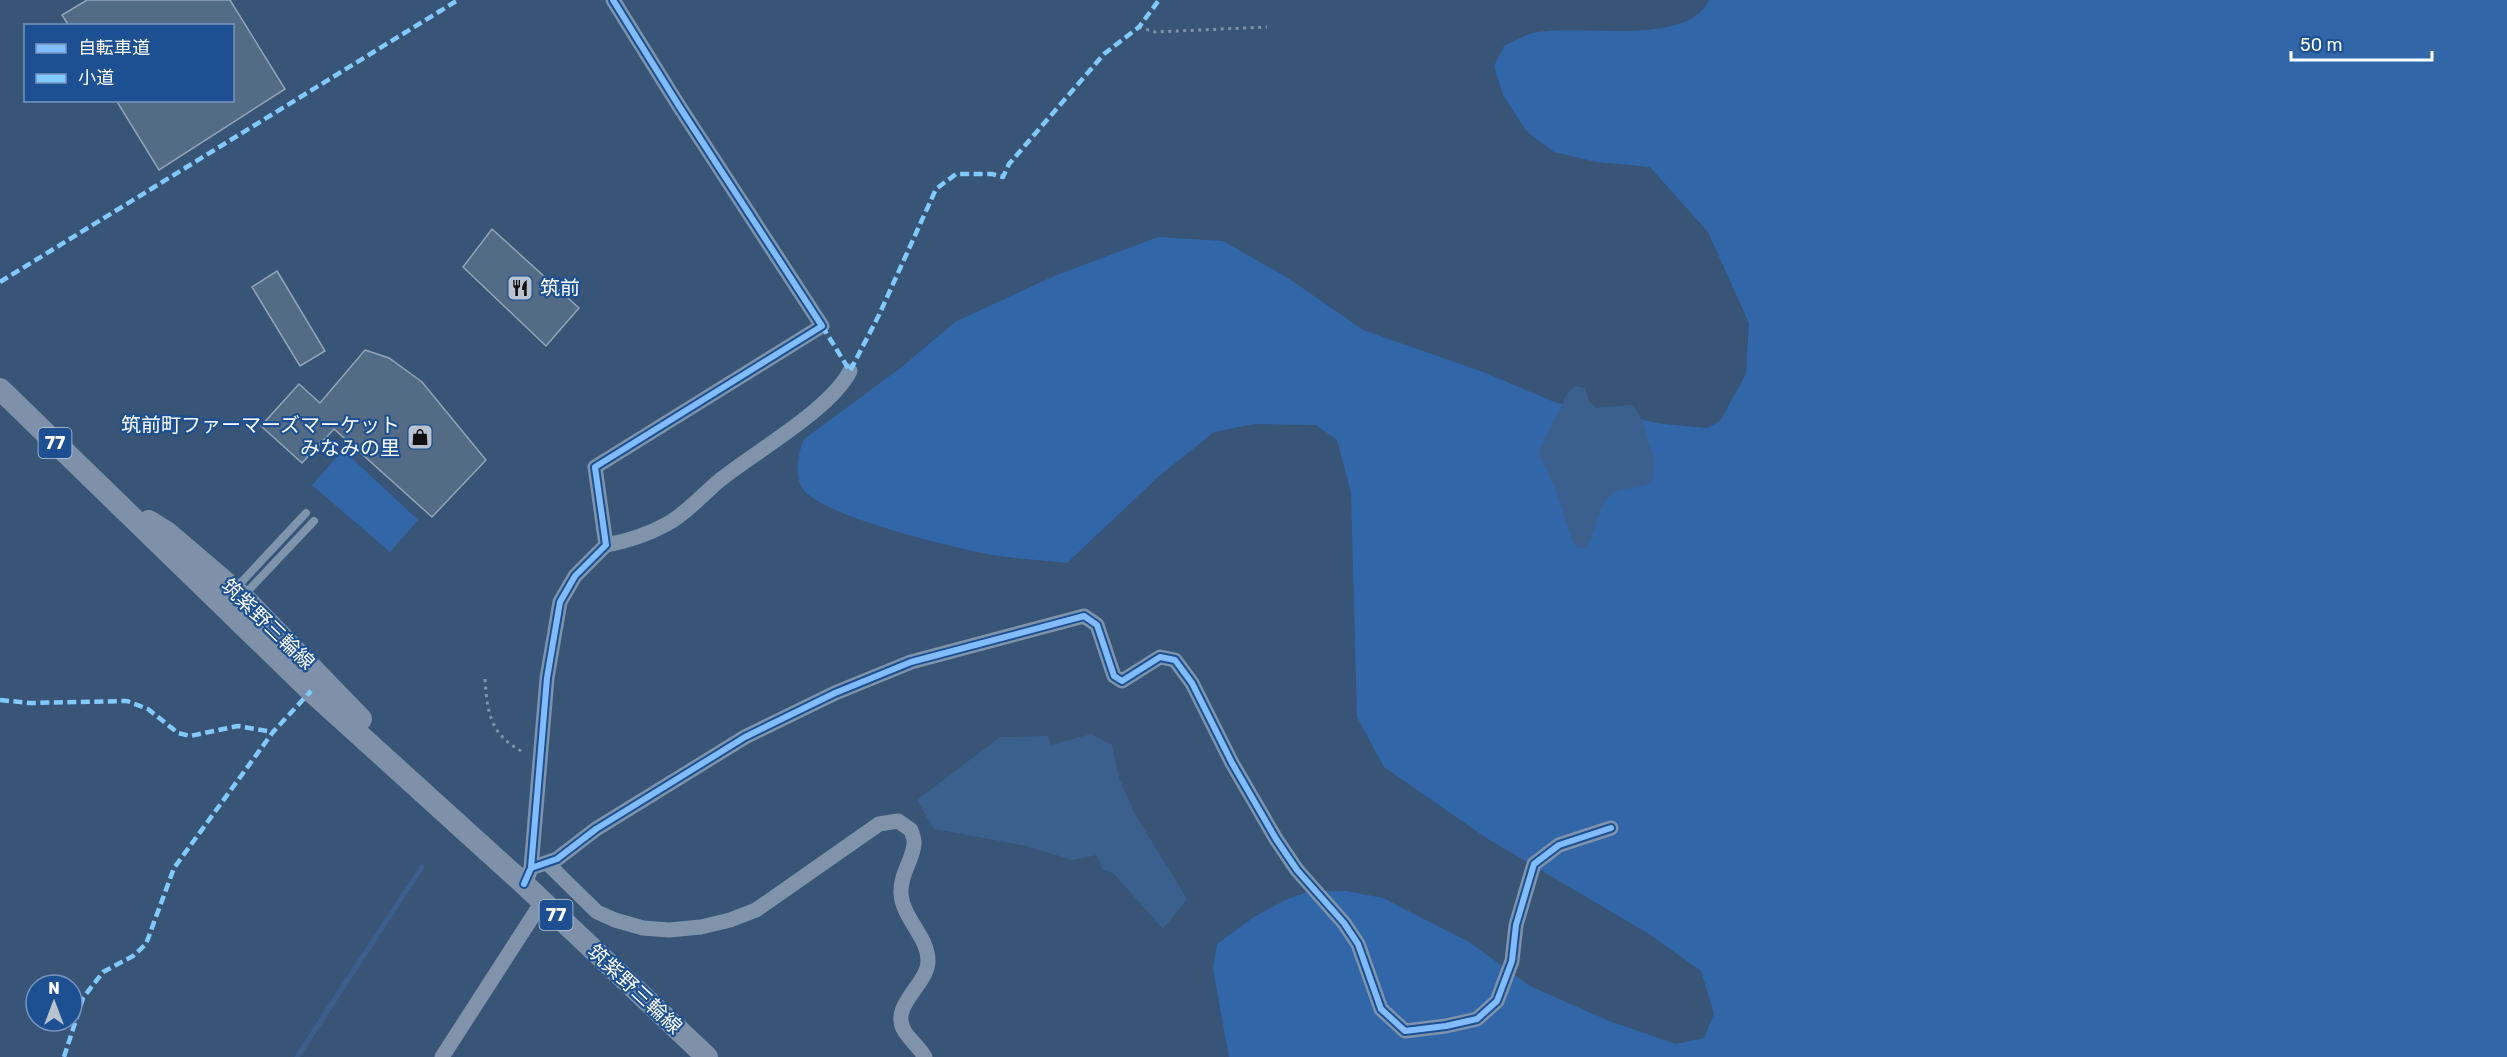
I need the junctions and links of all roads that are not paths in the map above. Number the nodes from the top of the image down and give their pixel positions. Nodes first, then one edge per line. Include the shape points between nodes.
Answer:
1 (613, 0) edge
2 (850, 371) dead end
3 (0, 389) edge
4 (306, 513) dead end
5 (314, 521) dead end
6 (606, 545) junction
7 (230, 596) junction
8 (403, 775) junction
9 (1611, 828) dead end
10 (548, 863) junction
11 (528, 876) junction
12 (542, 902) junction
13 (442, 1057) edge
14 (707, 1057) edge
15 (925, 1057) edge

1 - 6 street via 822,326 595,467
2 - 6 street via 826,402 720,480 669,524 632,541
3 - 7 main road, 筑紫野三輪線 / 77 via 110,498
4 - 7 lane
5 - 7 lane
6 - 11 street via 575,576 560,602 547,678
7 - 8 main road, 筑紫野三輪線 / 77 via 311,691
7 - 8 main road, 筑紫野三輪線 / 77 via 364,723
8 - 11 main road, 筑紫野三輪線 / 77
9 - 10 street via 1559,844 1534,864 1516,924 1512,961 1497,1001 1478,1019 1405,1031 1381,1009 1358,944 1344,923 1276,839 1192,683 1174,660 1160,657 1122,681 1114,676 1097,625 1084,616 911,662 835,693 745,737
10 - 11 street
10 - 15 street via 597,912 615,920 643,928 701,927 756,910 879,824 898,821 911,830 914,844 902,876 901,893 928,960 926,974 907,999 902,1014 904,1030
11 - 12 main road, 筑紫野三輪線 / 77
12 - 13 street
12 - 14 main road, 筑紫野三輪線 / 77

